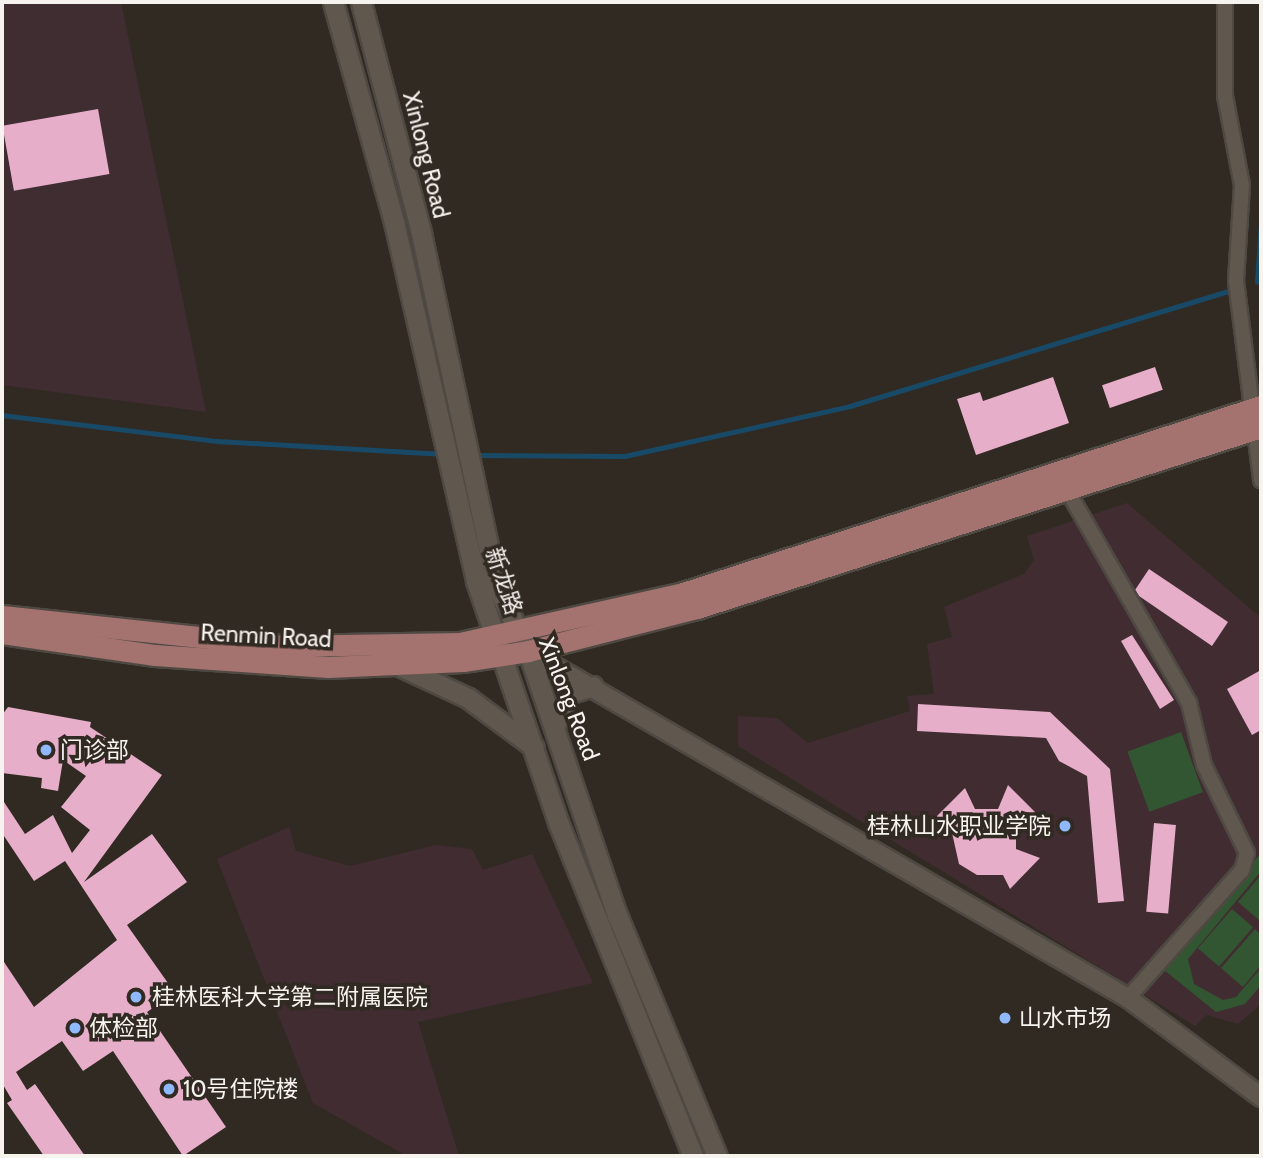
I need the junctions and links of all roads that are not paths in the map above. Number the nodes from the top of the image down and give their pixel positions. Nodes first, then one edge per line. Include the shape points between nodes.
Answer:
1 (333, 2) edge
2 (361, 2) edge
3 (1226, 2) edge
4 (1256, 418) edge
5 (1261, 480) edge
6 (1066, 488) junction
7 (467, 511) junction
8 (2, 616) edge
9 (2, 634) edge
10 (505, 640) junction
11 (528, 650) junction
12 (394, 664) junction
13 (593, 686) junction
14 (554, 728) junction
15 (534, 747) junction
16 (1128, 998) junction
17 (1261, 1097) edge
18 (694, 1156) edge
19 (717, 1156) edge

1 - 7 main road via 394,222 439,435
2 - 7 main road, Xinlong Road via 421,233 459,434
3 - 4 street via 1225,96 1242,186 1236,277
4 - 5 street
4 - 6 main road, Renmin Road
4 - 10 main road via 683,593
6 - 11 main road, Renmin Road via 697,608
6 - 16 street via 1189,702 1203,765 1247,853 1242,870
7 - 10 main road, Xinlong Road
8 - 10 main road, Renmin Road via 157,636 328,649
9 - 12 main road, Renmin Road via 210,660
10 - 11 main road, Renmin Road
10 - 12 main road, Renmin Road
10 - 15 main road
11 - 13 street
11 - 14 main road, Xinlong Road
12 - 15 main road via 468,698
13 - 14 main road via 568,694
13 - 16 street
14 - 19 main road, Xinlong Road via 617,915
15 - 18 main road via 597,926
16 - 17 street

